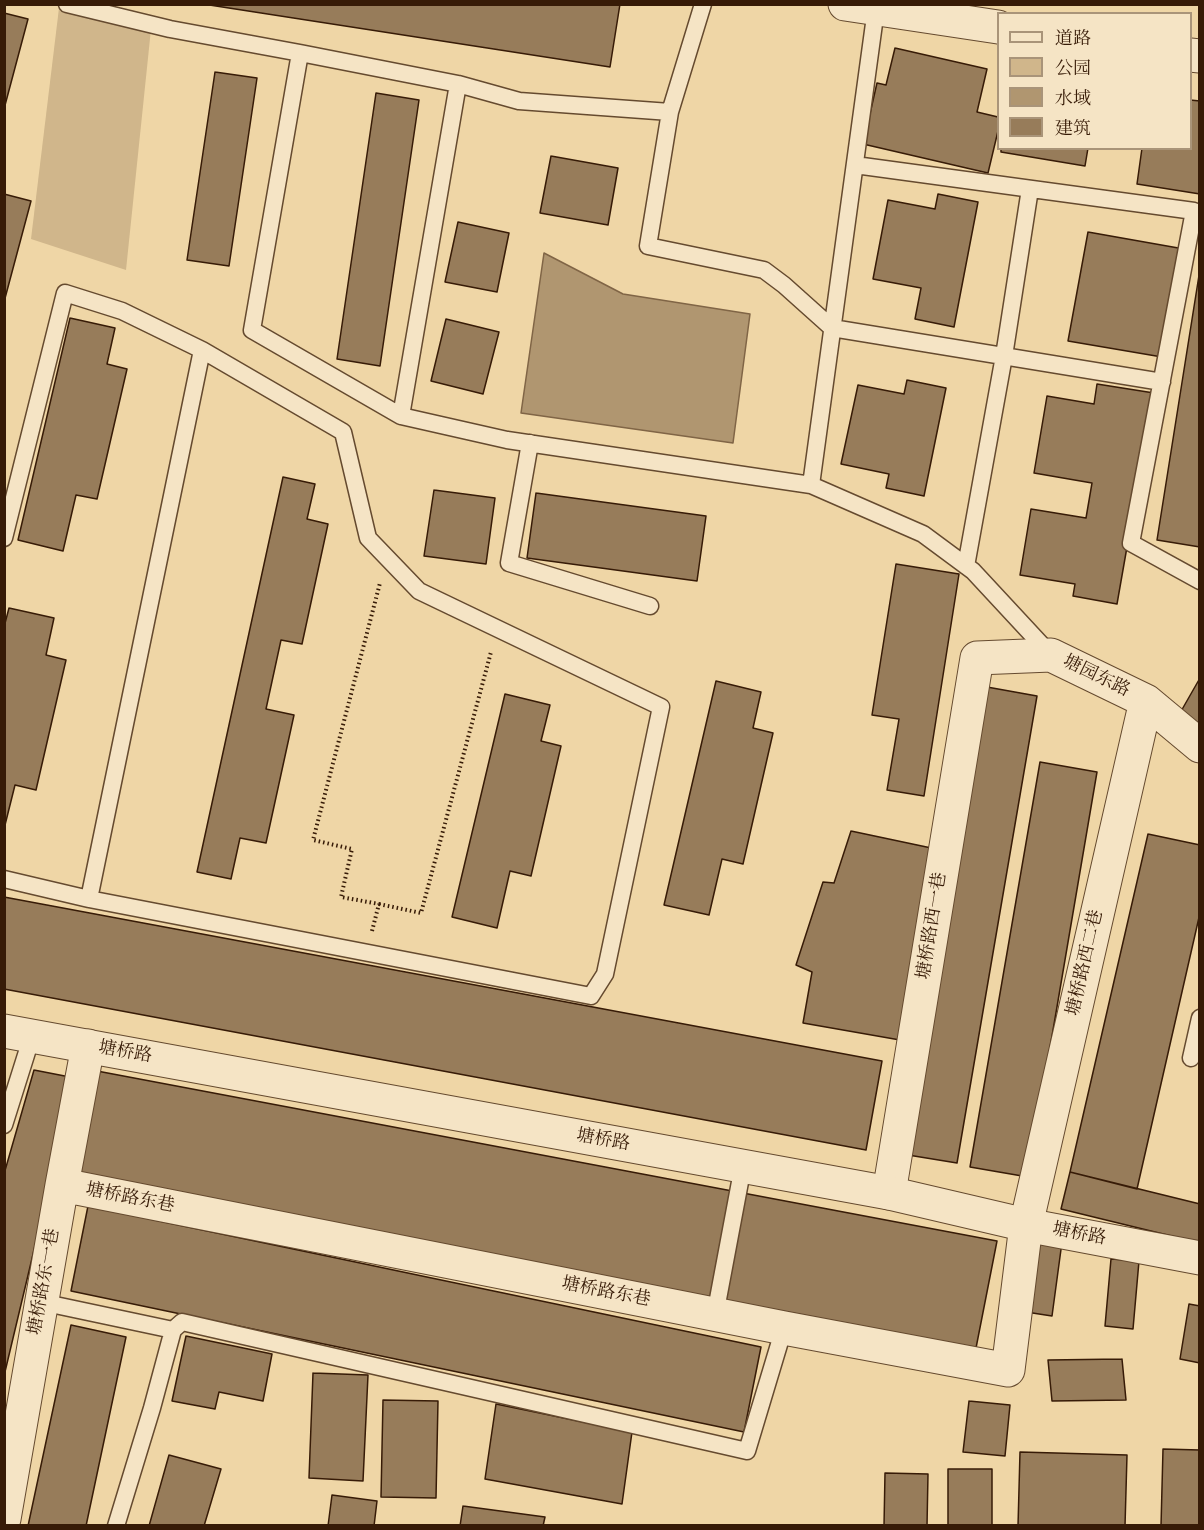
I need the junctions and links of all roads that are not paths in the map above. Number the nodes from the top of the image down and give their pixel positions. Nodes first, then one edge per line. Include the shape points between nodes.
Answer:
1 (67, 4) edge
2 (703, 4) edge
3 (860, 7) edge
4 (997, 27) edge
5 (300, 53) junction
6 (459, 84) junction
7 (670, 112) junction
8 (855, 165) junction
9 (1030, 189) junction
10 (832, 328) junction
11 (202, 350) junction
12 (1004, 356) junction
13 (1162, 382) junction
14 (401, 416) junction
15 (530, 443) junction
16 (811, 484) junction
17 (4, 538) edge
18 (966, 566) junction
19 (1200, 581) edge
20 (650, 606) dead end
21 (1051, 655) junction
22 (977, 658) joint
23 (1146, 701) junction
24 (1200, 746) edge
25 (4, 879) edge
26 (89, 898) junction
27 (1200, 1018) edge
28 (18, 1033) edge
29 (88, 1046) junction
30 (1191, 1058) dead end
31 (4, 1125) edge
32 (743, 1166) junction
33 (62, 1185) junction
34 (890, 1194) junction
35 (1026, 1225) junction
36 (1200, 1257) edge
37 (41, 1302) junction
38 (715, 1315) junction
39 (784, 1328) junction
40 (173, 1330) junction
41 (4, 1519) edge
42 (116, 1526) edge

1 - 5 lane via 170,29
2 - 7 lane
3 - 4 street
3 - 8 lane
5 - 6 lane
5 - 14 lane via 252,330
6 - 7 lane via 519,101
6 - 14 lane
7 - 10 lane via 648,246 764,270
8 - 9 lane
8 - 10 lane
9 - 12 lane
9 - 13 lane via 1194,211
10 - 12 lane
10 - 16 lane
11 - 17 lane via 122,311 65,293
11 - 26 lane
11 - 26 lane via 343,432 368,538 419,591 661,707 605,974 591,996
12 - 13 lane
12 - 18 lane
13 - 19 lane via 1131,543
14 - 15 lane
15 - 16 lane
15 - 20 lane via 509,563
16 - 18 lane via 923,534
18 - 21 lane
21 - 22 street, 塘园东路
21 - 23 street, 塘园东路
22 - 34 street, 塘桥路西一巷
23 - 24 street, 塘园东路
23 - 35 street, 塘桥路西二巷
25 - 26 lane
27 - 30 lane
28 - 29 street, 塘桥路
28 - 31 lane
29 - 32 street, 塘桥路
29 - 33 street, 塘桥路东一巷
32 - 34 street, 塘桥路
32 - 38 lane
33 - 37 street, 塘桥路东一巷
33 - 38 street, 塘桥路东巷
34 - 35 street, 塘桥路
35 - 36 street, 塘桥路
35 - 39 street, 塘桥路东巷 via 1008,1370
37 - 40 lane
37 - 41 street, 塘桥路东一巷
38 - 39 street, 塘桥路东巷
39 - 40 lane via 747,1451 182,1322
40 - 42 lane

